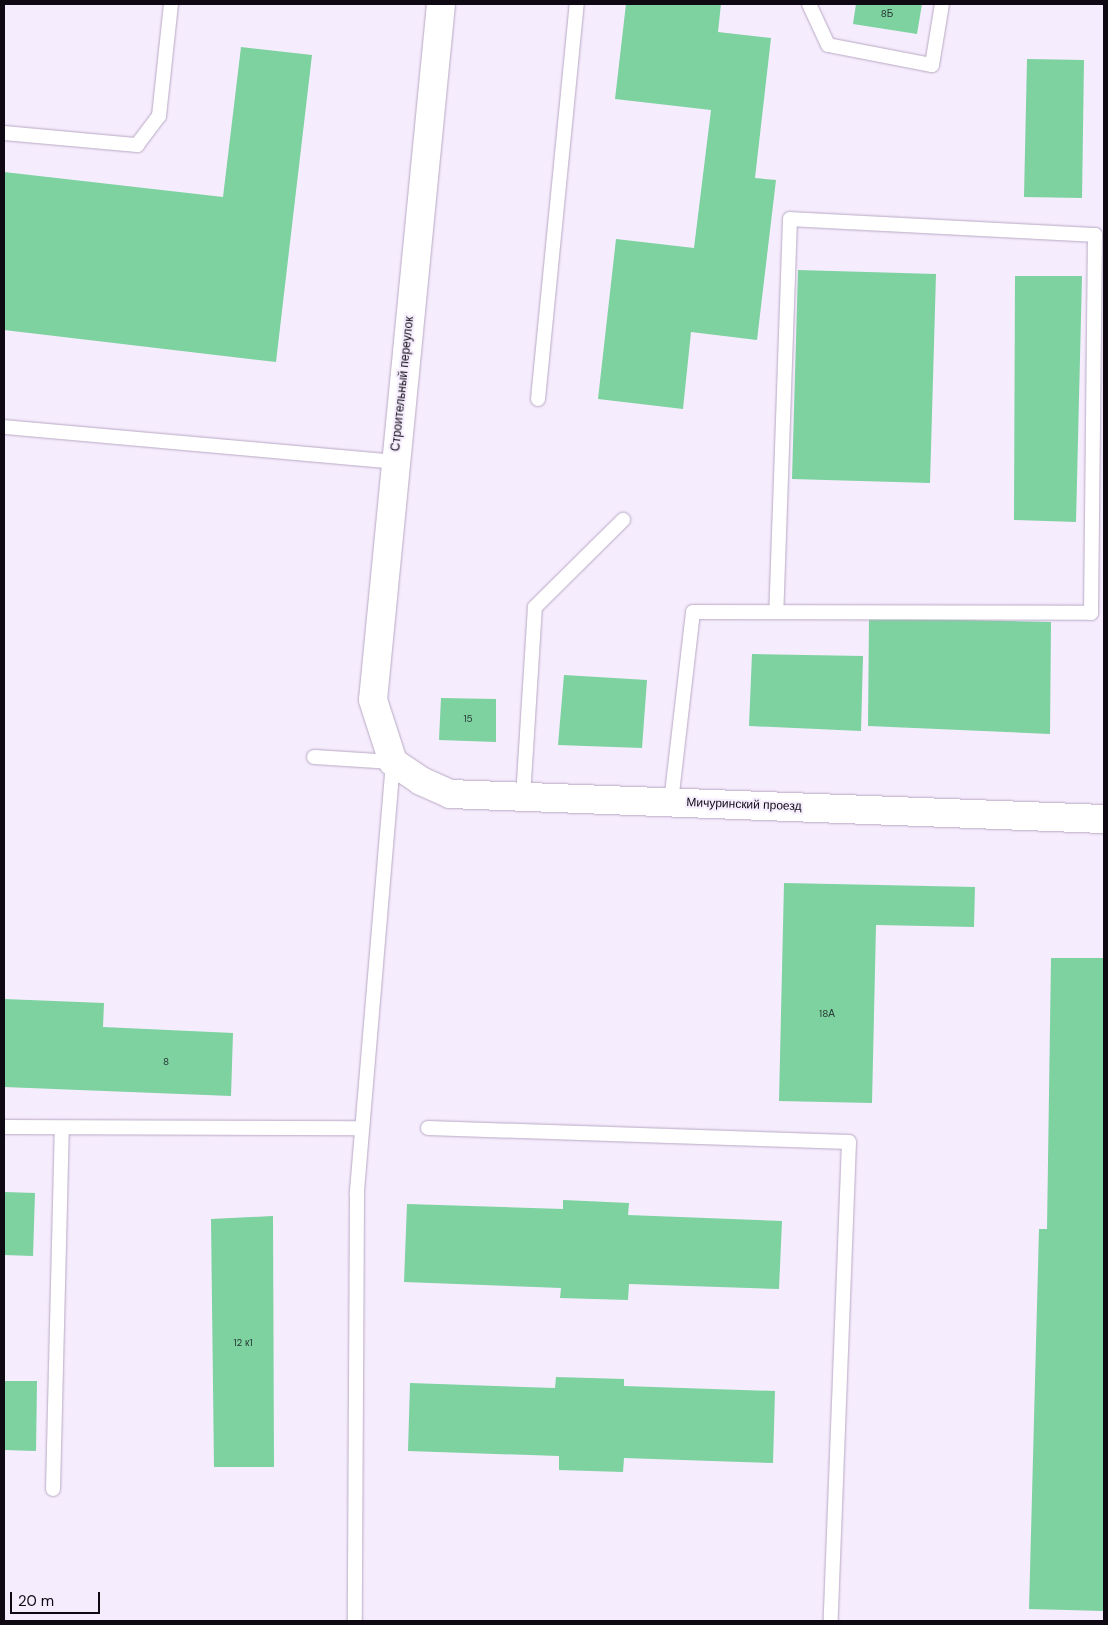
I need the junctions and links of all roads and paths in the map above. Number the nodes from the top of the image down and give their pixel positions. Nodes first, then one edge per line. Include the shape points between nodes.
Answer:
1 (170, 4) edge
2 (441, 4) edge
3 (577, 4) edge
4 (809, 4) edge
5 (942, 4) edge
6 (4, 133) edge
7 (538, 399) dead end
8 (4, 426) edge
9 (395, 462) junction
10 (623, 520) dead end
11 (776, 612) junction
12 (314, 757) dead end
13 (393, 762) junction
14 (523, 797) junction
15 (670, 802) junction
16 (1104, 819) edge
17 (4, 1127) edge
18 (361, 1128) junction
19 (428, 1128) dead end
20 (62, 1129) junction
21 (53, 1489) dead end
22 (355, 1621) edge
23 (831, 1621) edge

1 - 6 lane via 159,116 137,146
2 - 9 street, Строительный переулок
3 - 7 lane
4 - 5 lane via 828,45 932,65
8 - 9 lane
9 - 13 street, Строительный переулок via 373,700
10 - 14 lane via 536,607
11 - 11 lane via 1091,613 1095,235 790,219
11 - 15 lane via 693,612
12 - 13 lane
13 - 14 street, Мичуринский проезд via 421,782 450,794
13 - 18 lane
14 - 15 street, Мичуринский проезд
15 - 16 street, Мичуринский проезд
17 - 20 lane
18 - 20 lane
18 - 22 lane via 355,1304
19 - 23 lane via 849,1142
20 - 21 lane

